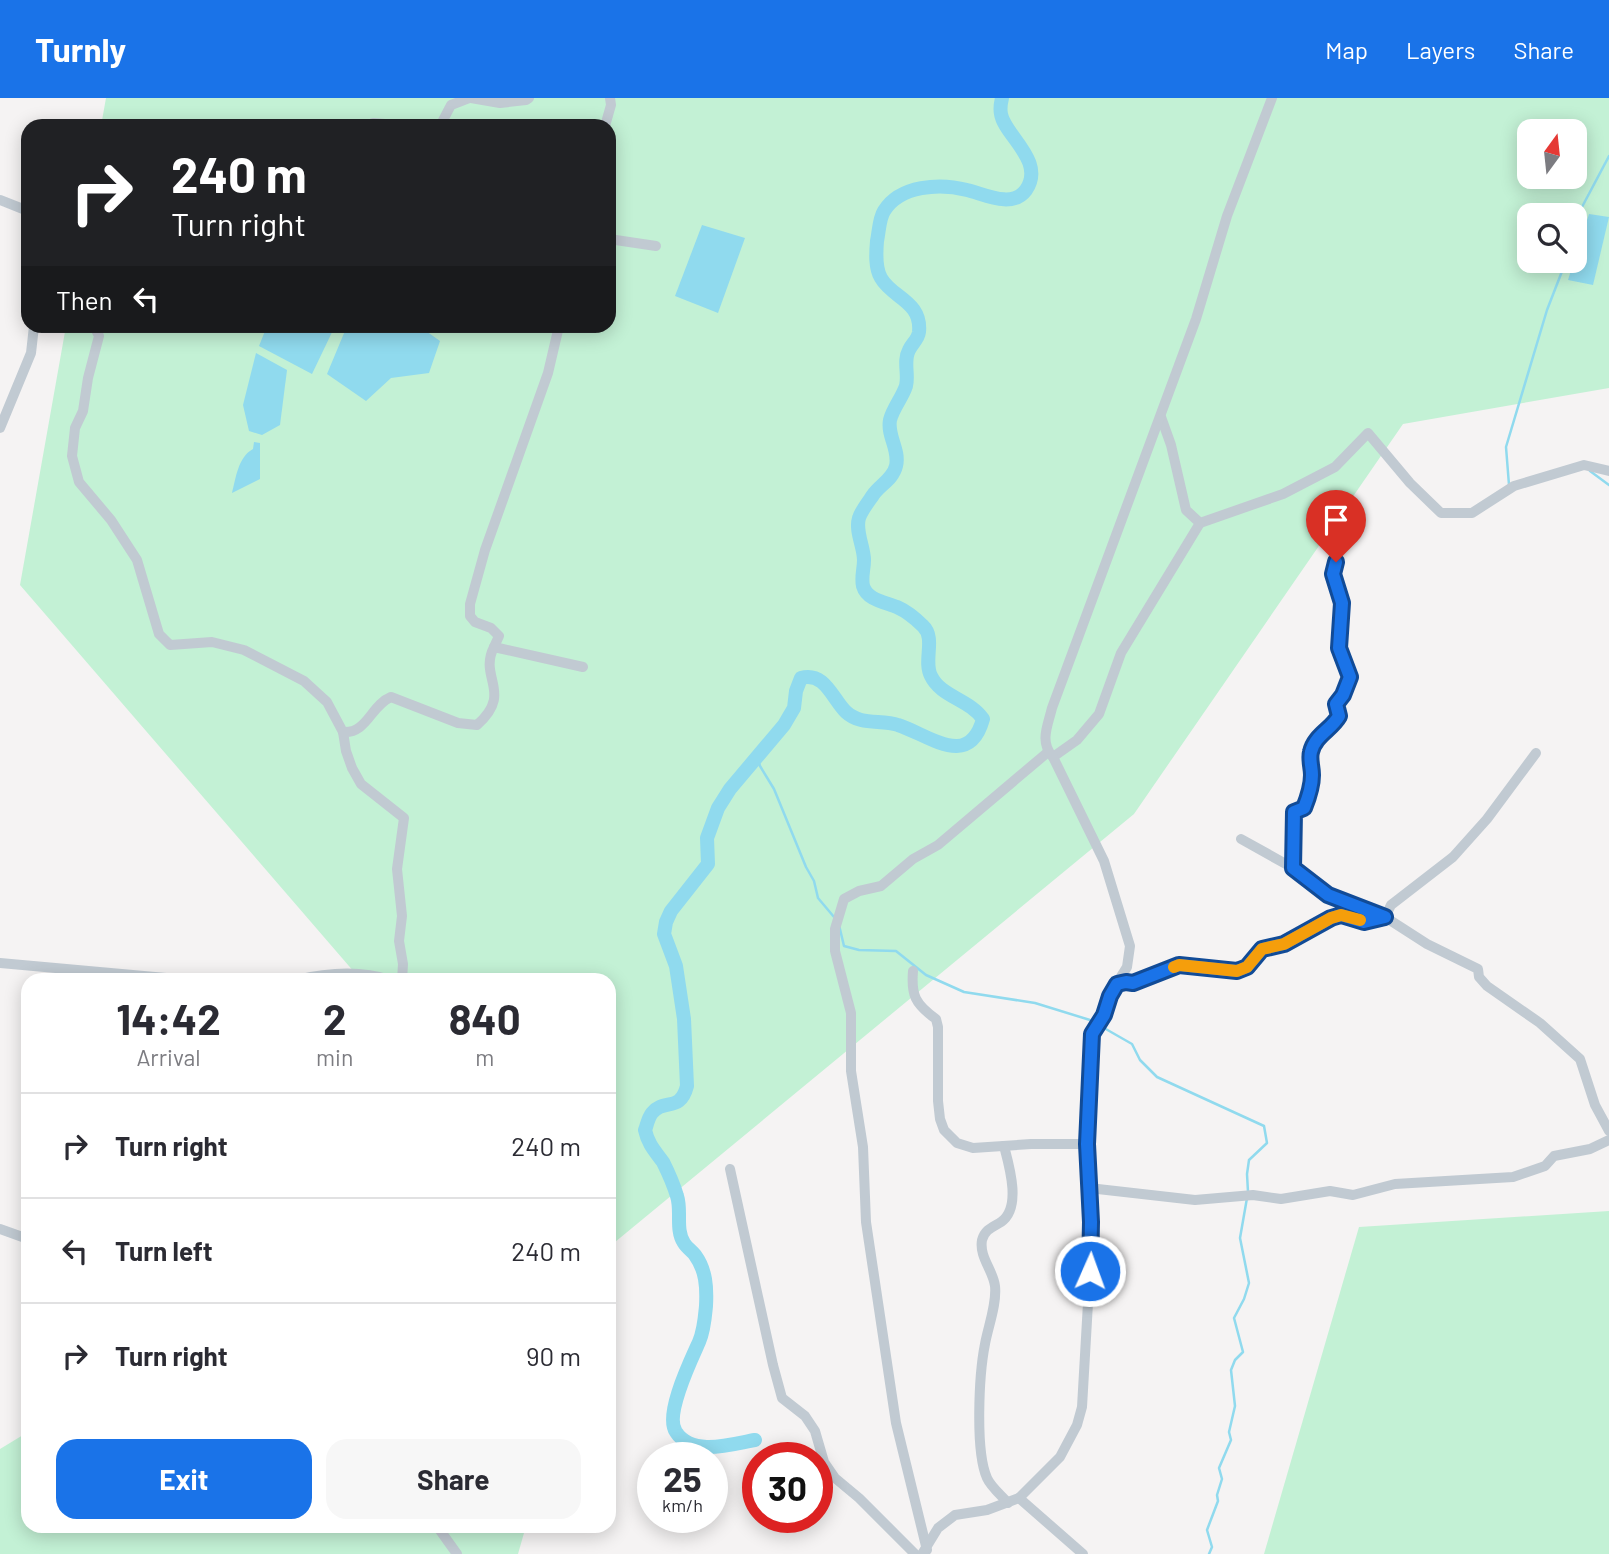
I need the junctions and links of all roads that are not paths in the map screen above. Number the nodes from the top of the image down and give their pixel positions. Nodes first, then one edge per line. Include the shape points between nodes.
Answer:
1 (470, 98) edge
2 (528, 98) edge
3 (610, 98) edge
4 (1272, 98) edge
5 (444, 119) edge
6 (607, 119) edge
7 (0, 200) edge
8 (21, 208) edge
9 (616, 240) edge
10 (656, 246) dead end
11 (33, 333) edge
12 (98, 333) edge
13 (557, 333) edge
14 (1161, 418) junction
15 (0, 428) edge
16 (1609, 471) edge
17 (1200, 523) junction
18 (1336, 562) dead end
19 (494, 647) junction
20 (583, 667) dead end
21 (343, 732) junction
22 (1536, 753) dead end
23 (1050, 754) junction
24 (1241, 839) dead end
25 (1293, 868) junction
26 (1385, 917) junction
27 (0, 964) edge
28 (913, 971) dead end
29 (106, 973) edge
30 (402, 973) edge
31 (1117, 984) junction
32 (1609, 1131) edge
33 (1609, 1140) edge
34 (1087, 1144) junction
35 (1004, 1146) junction
36 (730, 1169) dead end
37 (1089, 1188) junction
38 (0, 1230) edge
39 (21, 1238) edge
40 (1019, 1498) junction
41 (1008, 1503) junction
42 (442, 1533) edge
43 (926, 1552) edge
44 (457, 1554) edge
45 (915, 1554) edge
46 (1083, 1554) edge

1 - 2 street via 500,103
1 - 5 street via 451,105
3 - 6 street
4 - 14 street via 1227,216
7 - 8 street
9 - 10 street
11 - 15 street via 31,353
12 - 21 street via 72,456 79,482 137,560 159,634 170,645 212,642 244,650 304,681 327,702
13 - 19 street via 470,604 475,622 499,636
14 - 17 street via 1186,510
14 - 23 street via 1052,708 1044,739
16 - 17 street via 1584,465 1514,486 1472,513 1441,513 1368,433 1335,467 1283,494
17 - 23 street via 1121,653 1099,714 1077,740
18 - 25 street via 1333,574 1342,603 1339,648 1350,677 1336,704 1339,716 1310,752 1308,797 1304,808 1294,812
19 - 20 street
19 - 21 street via 489,665 496,697 477,725 458,723 391,697 382,701 361,728
21 - 30 street via 361,785 404,818 397,869
22 - 26 street via 1479,829 1391,905
23 - 31 street via 1104,861 1130,946 1127,967
23 - 43 street via 881,886 844,899 835,929 835,951 851,1013 851,1071 863,1147 866,1222 896,1423
24 - 25 street
25 - 26 street via 1328,895
26 - 31 street via 1364,922 1341,915 1331,918 1284,944 1262,949 1247,967 1237,971 1179,965 1133,983
26 - 32 street via 1478,970 1487,986 1571,1049 1580,1059
27 - 29 street
28 - 35 street via 913,995 938,1027 938,1101 944,1130 964,1146
31 - 34 street via 1092,1034
33 - 37 street via 1554,1156 1545,1166 1513,1177 1395,1184 1353,1195 1330,1191 1281,1199 1253,1195 1195,1200
34 - 35 street
34 - 37 street
35 - 41 street via 1013,1187 1010,1212 988,1229 982,1243 995,1285 980,1407 981,1458 988,1480
36 - 45 street via 782,1398 805,1416 835,1478
37 - 40 street via 1091,1251 1082,1407 1060,1457
38 - 39 street
40 - 41 street
40 - 46 street
41 - 43 street via 955,1515 938,1528
42 - 44 street

